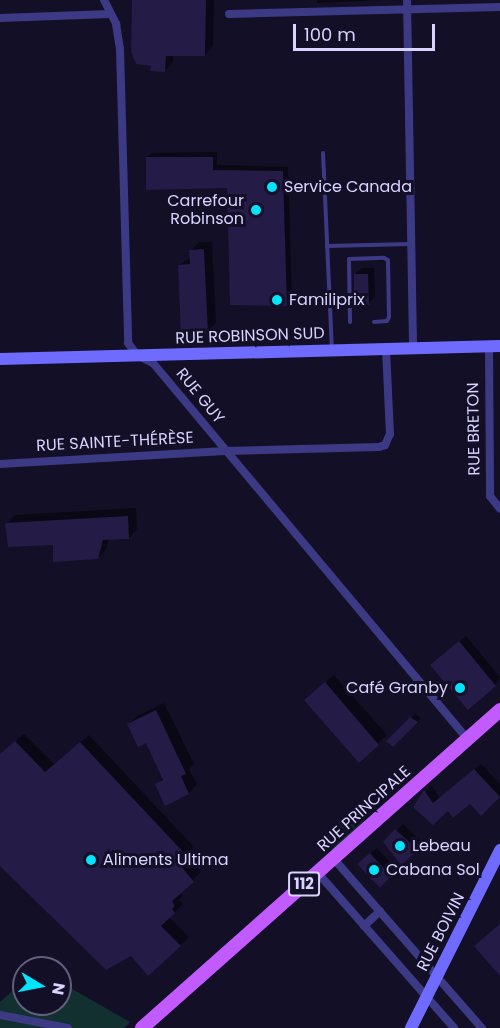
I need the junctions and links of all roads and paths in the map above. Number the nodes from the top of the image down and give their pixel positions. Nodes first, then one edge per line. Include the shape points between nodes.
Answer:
1 (104, 0) edge
2 (407, 5) edge
3 (500, 7) edge
4 (110, 14) junction
5 (229, 14) dead end
6 (0, 18) edge
7 (323, 153) dead end
8 (411, 244) junction
9 (327, 246) junction
10 (350, 322) dead end
11 (374, 322) dead end
12 (494, 346) edge
13 (413, 348) junction
14 (386, 349) junction
15 (332, 350) junction
16 (137, 355) junction
17 (0, 359) edge
18 (225, 451) junction
19 (0, 464) edge
20 (500, 509) edge
21 (500, 710) edge
22 (467, 740) junction
23 (500, 850) edge
24 (333, 858) junction
25 (317, 872) junction
26 (380, 911) junction
27 (364, 926) junction
28 (437, 976) junction
29 (426, 997) junction
30 (0, 1015) edge
31 (68, 1028) edge
32 (142, 1028) edge
33 (411, 1028) edge
34 (454, 1028) edge
35 (482, 1028) edge

1 - 4 street
2 - 3 street
2 - 5 street
2 - 8 street
4 - 6 street
4 - 16 street via 116,24 120,49 128,343
7 - 9 lane
8 - 9 lane
8 - 13 street
9 - 15 lane
10 - 11 lane via 349,259 384,258 388,260 389,317 387,321
12 - 13 street, RUE ROBINSON SUD
12 - 20 street, RUE BRETON via 490,496
13 - 14 street, RUE ROBINSON SUD
14 - 15 street, RUE ROBINSON SUD
14 - 18 street, RUE SAINTE-THÉRÈSE via 390,434 385,445
15 - 16 street, RUE ROBINSON SUD
16 - 17 street, RUE ROBINSON SUD
16 - 18 street, RUE GUY via 153,363
18 - 19 street, RUE SAINTE-THÉRÈSE
18 - 22 street, RUE GUY
21 - 22 main road, RUE PRINCIPALE / 112
22 - 24 main road, RUE PRINCIPALE / 112
23 - 28 street, RUE BOIVIN
24 - 25 main road, RUE PRINCIPALE / 112
24 - 26 street
25 - 27 street
25 - 32 main road, RUE PRINCIPALE / 112
26 - 27 street
26 - 28 street
27 - 29 street
28 - 29 street, RUE BOIVIN
28 - 35 street
29 - 33 street, RUE BOIVIN
29 - 34 street
30 - 31 street

